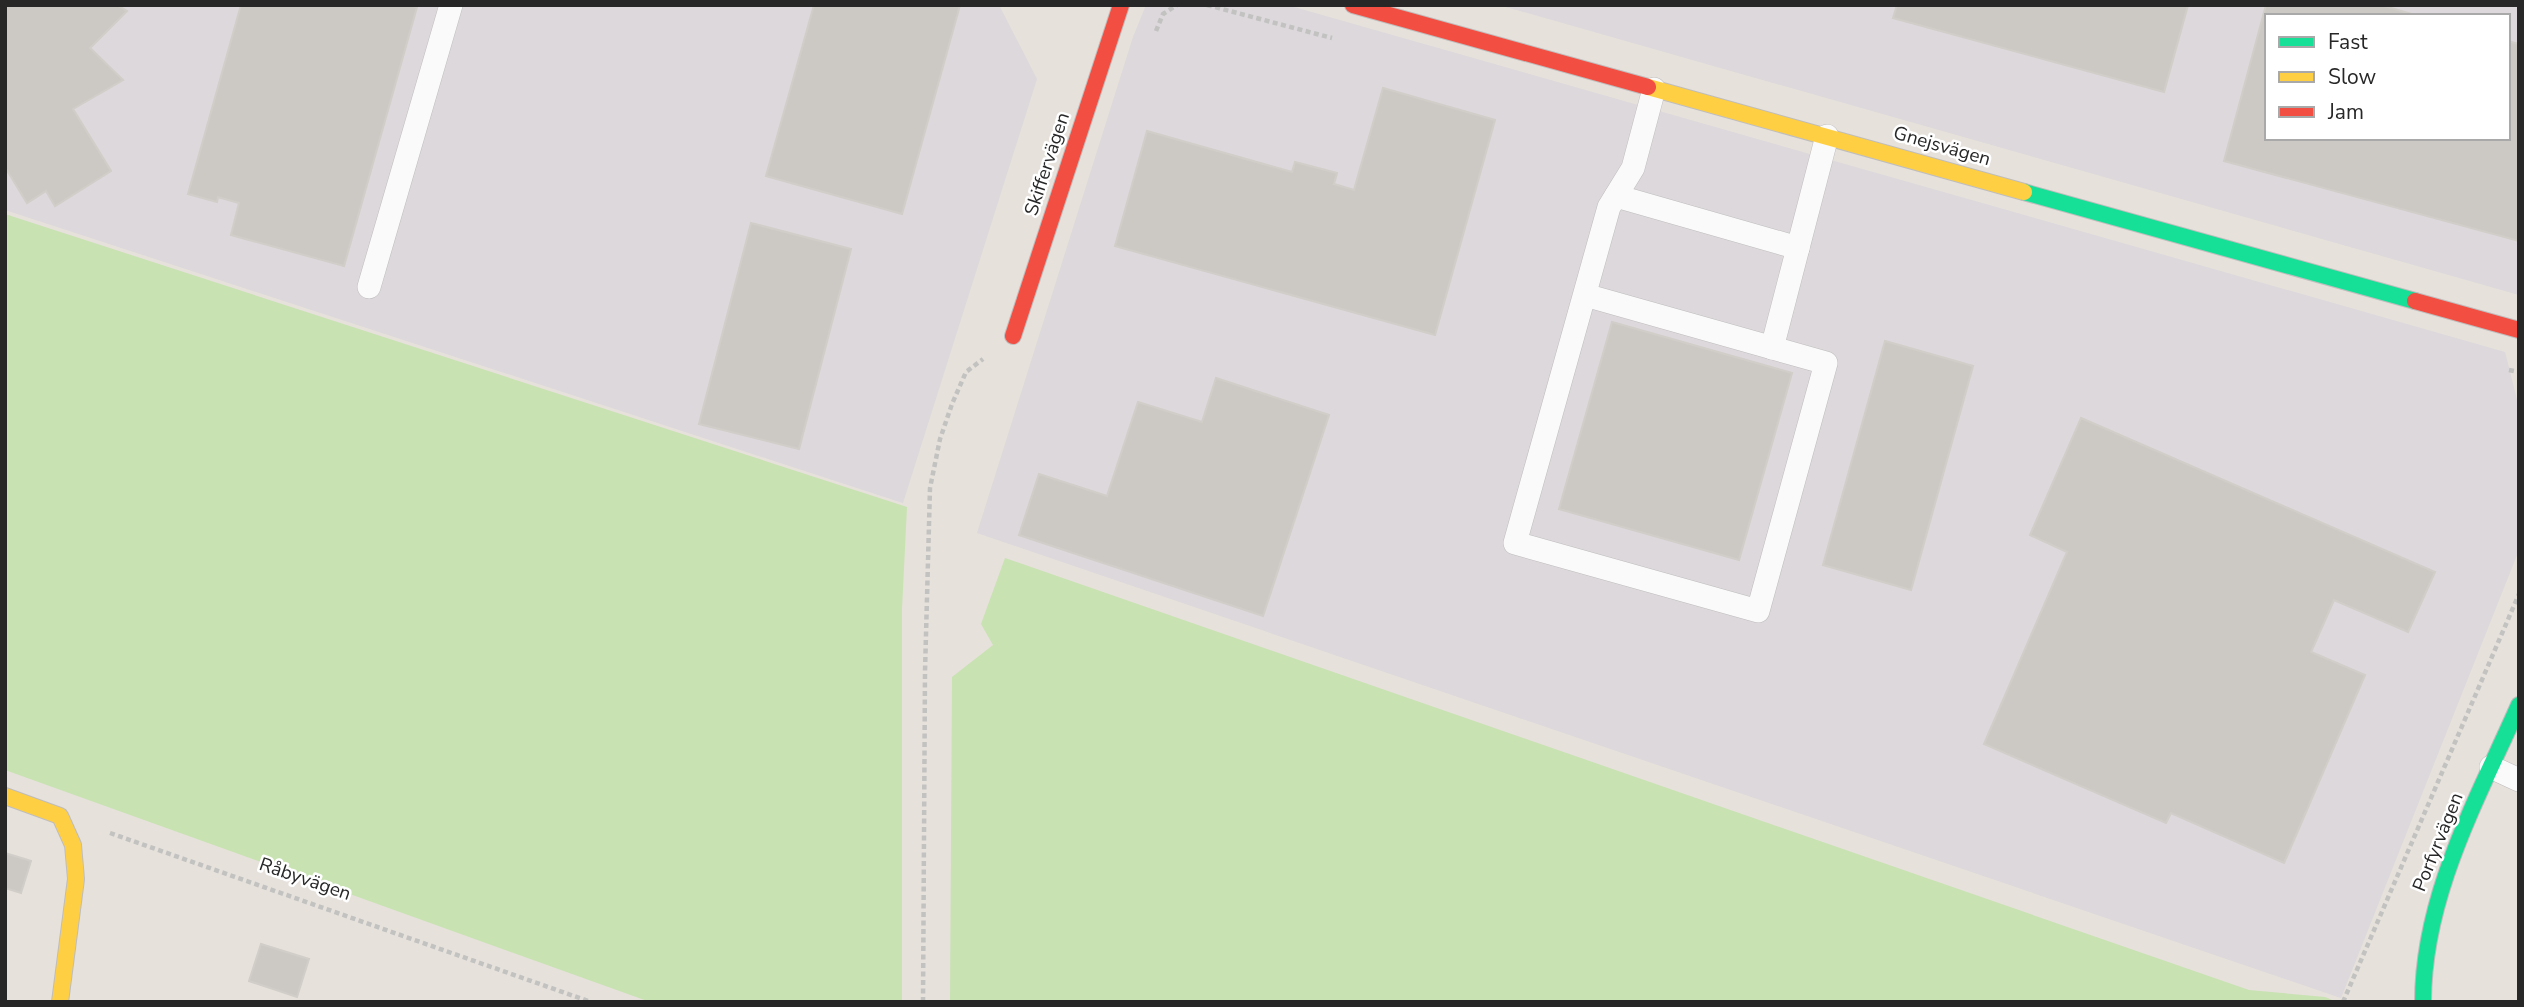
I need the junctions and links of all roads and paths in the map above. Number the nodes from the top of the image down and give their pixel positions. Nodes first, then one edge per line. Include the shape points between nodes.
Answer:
1 (451, 5) edge
2 (1121, 5) edge
3 (1353, 5) edge
4 (1654, 89) junction
5 (1827, 136) junction
6 (1616, 196) junction
7 (1798, 248) junction
8 (369, 287) dead end
9 (1585, 295) junction
10 (2519, 330) edge
11 (1013, 336) joint
12 (1772, 348) junction
13 (2519, 594) edge
14 (2519, 705) edge
15 (2491, 768) junction
16 (2519, 780) edge
17 (5, 796) edge
18 (60, 816) junction
19 (60, 1002) edge
20 (591, 1002) edge
21 (923, 1002) edge
22 (2343, 1002) edge
23 (2423, 1002) edge

1 - 8 lane
2 - 11 street, Skiffervägen
3 - 4 street, Gnejsvägen
4 - 5 street, Gnejsvägen
4 - 6 lane via 1633,168
5 - 7 lane
5 - 10 street, Gnejsvägen
6 - 7 lane
6 - 9 lane
7 - 12 lane
9 - 12 lane
9 - 12 lane via 1515,543 1758,611 1826,363
11 - 21 path via 967,372 940,439 930,488
13 - 22 path
14 - 15 street, Porfyrvägen
15 - 16 lane
15 - 23 street, Porfyrvägen via 2433,909 2423,958
17 - 18 street
18 - 19 street via 72,845 76,879
18 - 20 path, Råbyvägen

